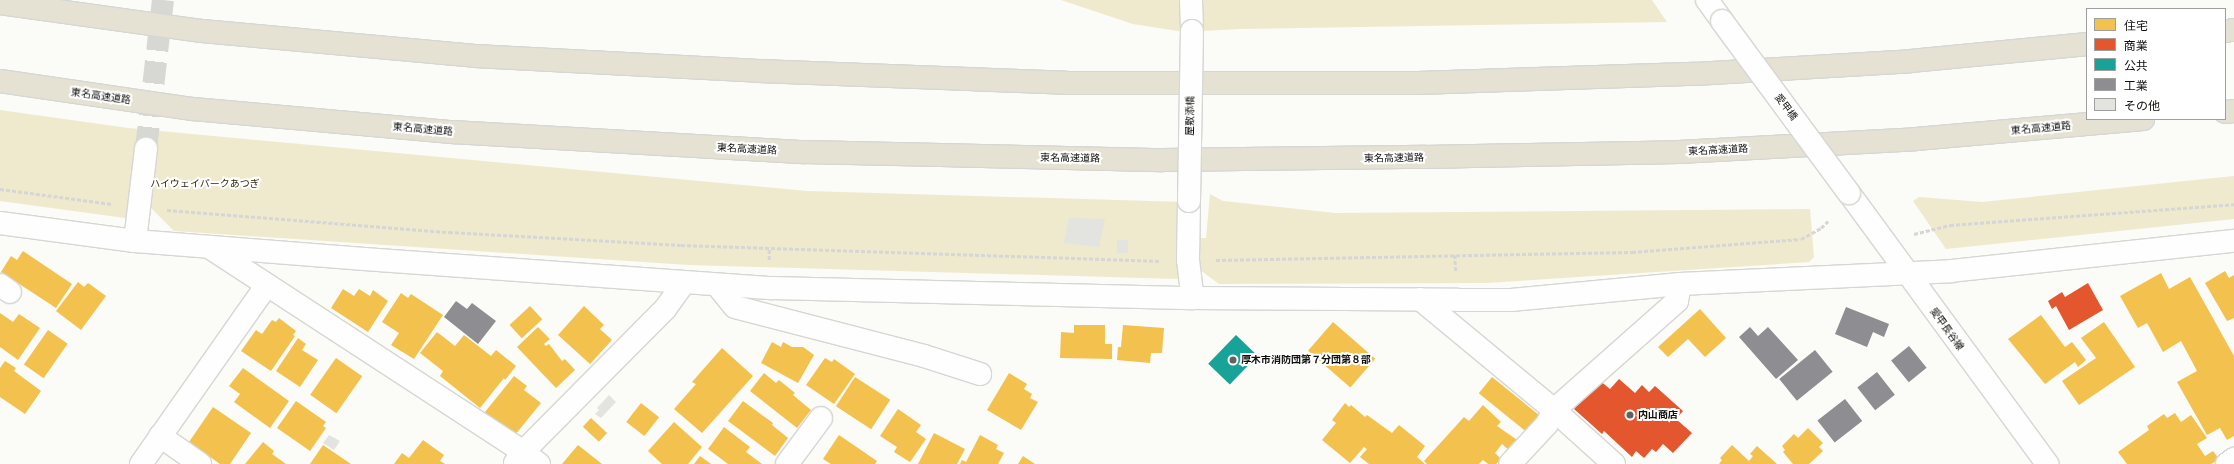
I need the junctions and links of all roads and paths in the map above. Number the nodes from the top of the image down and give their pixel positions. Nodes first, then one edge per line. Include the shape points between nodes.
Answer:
1 (1191, 0) edge
2 (1707, 0) edge
3 (0, 3) edge
4 (2086, 44) edge
5 (0, 81) edge
6 (2132, 120) edge
7 (146, 150) tunnel mouth
8 (0, 188) edge
9 (1849, 192) joint
10 (2234, 204) edge
11 (139, 208) junction
12 (1828, 220) dead end
13 (0, 223) edge
14 (1914, 234) dead end
15 (135, 241) junction
16 (2234, 241) edge
17 (206, 245) junction
18 (1188, 260) junction
19 (1906, 273) junction
20 (684, 283) junction
21 (1680, 284) junction
22 (266, 285) junction
23 (717, 285) junction
24 (1192, 298) junction
25 (1420, 299) junction
26 (980, 374) dead end
27 (1554, 410) junction
28 (821, 418) dead end
29 (160, 436) junction
30 (2234, 459) edge
31 (526, 460) edge
32 (796, 461) edge
33 (141, 464) edge
34 (200, 464) edge
35 (1510, 464) edge
36 (1614, 464) edge
37 (2047, 464) edge
38 (2227, 464) edge

1 - 18 street, 屋敷添橋, bridge
2 - 9 street, 愛甲橋, bridge
3 - 4 highway via 202,31 476,56 759,71 1066,83 1418,83 1695,74 1911,61
5 - 6 highway, 東名高速道路 via 193,109 452,132 804,152 1163,160 1679,152 1916,139
7 - 11 street
8 - 11 path
9 - 19 street, 愛甲長谷線
10 - 14 path via 1950,225
11 - 15 street
11 - 18 path via 449,232 689,246 1167,262
12 - 18 path via 1821,228 1801,239 1632,252
13 - 15 street
15 - 17 street
16 - 19 street via 1974,269
17 - 20 street
17 - 22 street
18 - 24 street, 屋敷添橋
19 - 21 street
19 - 37 street, 愛甲長谷線
20 - 23 street
20 - 31 street via 665,309
21 - 25 street via 1511,300
21 - 27 street via 1677,301
22 - 29 street
22 - 31 street
23 - 24 street
23 - 26 street via 735,307 924,356 950,373
24 - 25 street
25 - 27 street
27 - 35 street via 1547,424
27 - 36 street
28 - 32 street
29 - 33 street
29 - 34 street
30 - 38 street

